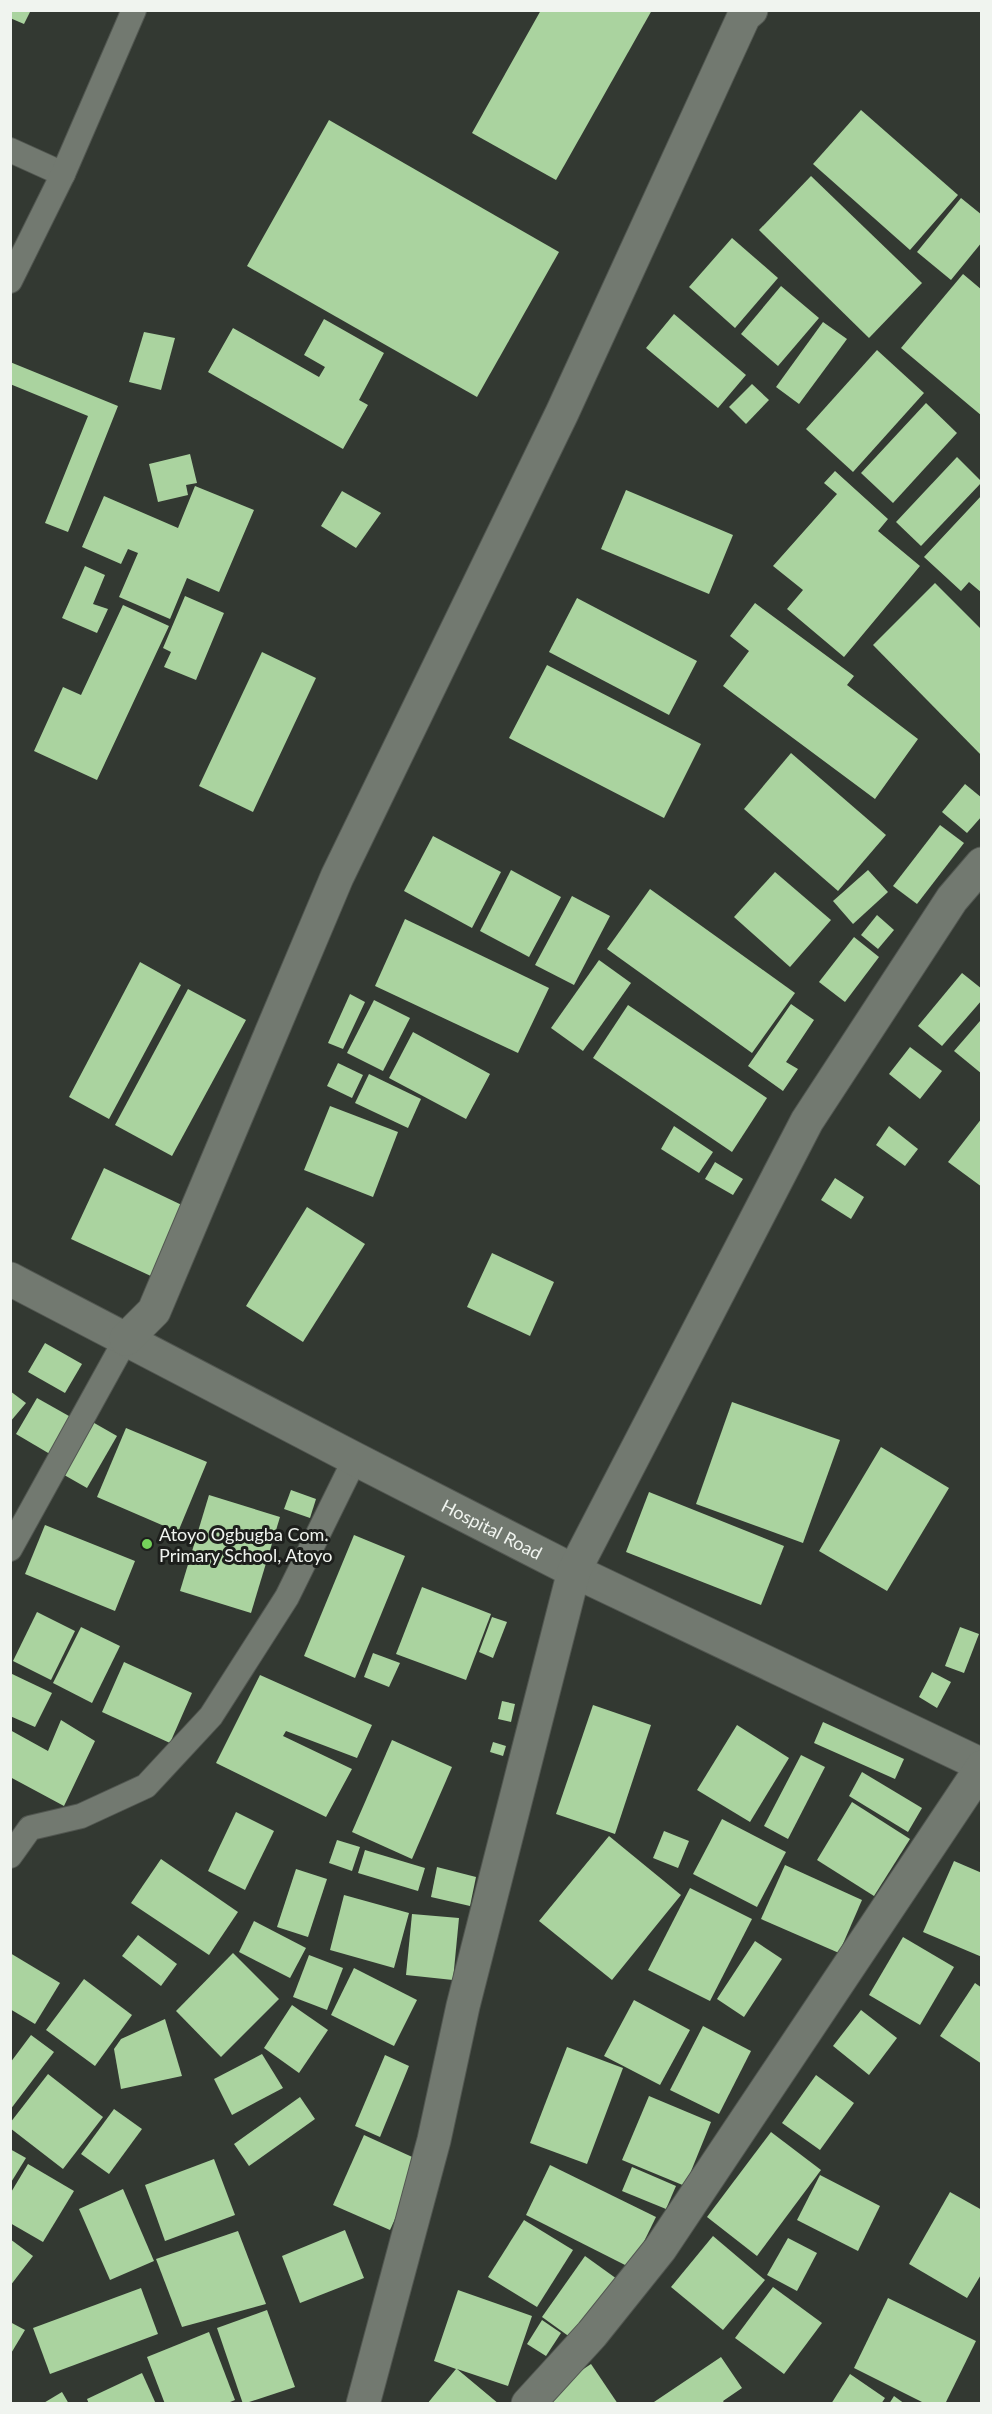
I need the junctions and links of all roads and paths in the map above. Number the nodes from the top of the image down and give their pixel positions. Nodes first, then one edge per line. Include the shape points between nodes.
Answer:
1 (134, 10) edge
2 (751, 10) edge
3 (10, 150) edge
4 (63, 174) junction
5 (10, 281) edge
6 (981, 864) edge
7 (10, 1279) edge
8 (126, 1339) junction
9 (355, 1460) junction
10 (10, 1549) edge
11 (574, 1570) junction
12 (981, 1766) edge
13 (10, 1856) edge
14 (363, 2403) edge
15 (528, 2403) edge

1 - 4 lane
2 - 8 street via 744,16 562,413 337,877 154,1311
3 - 4 lane
4 - 5 lane
6 - 11 street via 952,899 807,1120
7 - 8 street, Hospital Road
8 - 9 street, Hospital Road
8 - 10 lane
9 - 11 street, Hospital Road
9 - 13 lane via 287,1597 211,1716 146,1786 81,1816 30,1828
11 - 12 street, Hospital Road
11 - 14 street via 463,2006 434,2140
12 - 15 street via 660,2249 592,2334

